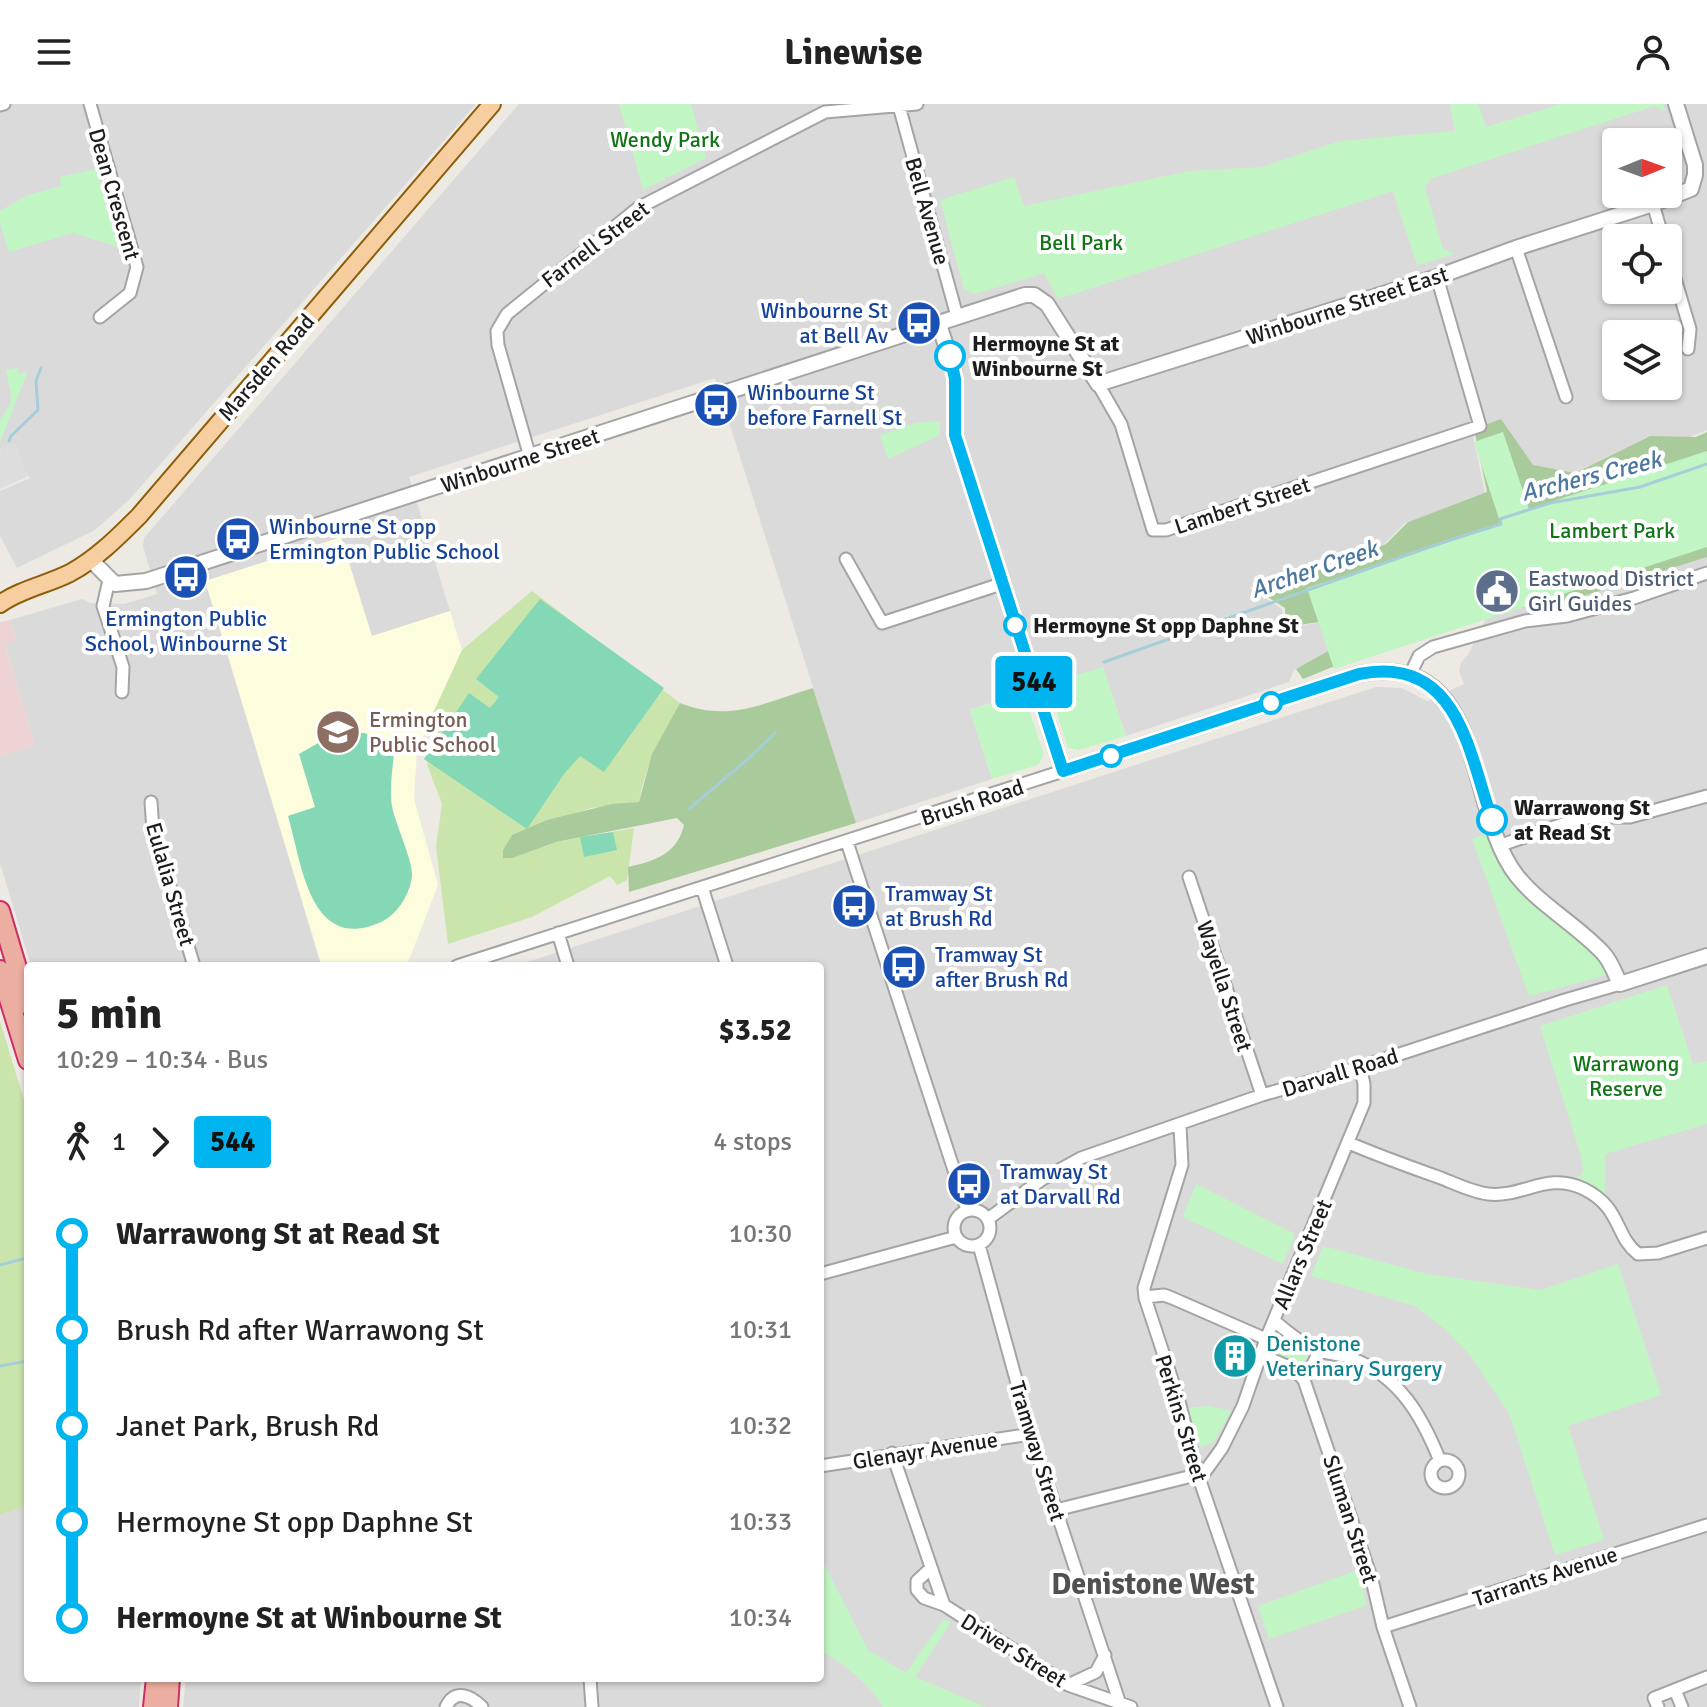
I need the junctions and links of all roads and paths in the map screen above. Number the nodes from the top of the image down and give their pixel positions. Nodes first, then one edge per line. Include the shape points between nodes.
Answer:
1 (90, 104) edge
2 (492, 104) edge
3 (917, 104) edge
4 (1676, 104) edge
5 (899, 106) junction
6 (1682, 193) edge
7 (1641, 208) edge
8 (1516, 248) junction
9 (1437, 277) junction
10 (1682, 302) edge
11 (957, 316) junction
12 (100, 317) dead end
13 (939, 325) junction
14 (1688, 349) dead end
15 (1098, 384) junction
16 (1566, 397) dead end
17 (530, 457) junction
18 (846, 559) dead end
19 (91, 560) junction
20 (1707, 573) edge
21 (109, 580) junction
22 (1001, 584) junction
23 (4, 596) edge
24 (1410, 675) junction
25 (122, 692) dead end
26 (1063, 771) junction
27 (1707, 796) edge
28 (151, 802) dead end
29 (847, 842) junction
30 (1501, 845) junction
31 (1189, 877) dead end
32 (702, 887) junction
33 (0, 911) edge
34 (558, 933) junction
35 (1707, 956) edge
36 (193, 962) edge
37 (469, 962) edge
38 (567, 962) edge
39 (726, 962) edge
40 (0, 970) edge
41 (1620, 984) junction
42 (24, 992) edge
43 (24, 1047) edge
44 (1360, 1067) junction
45 (1262, 1095) junction
46 (1180, 1126) junction
47 (1349, 1143) junction
48 (967, 1210) junction
49 (988, 1219) junction
50 (956, 1237) junction
51 (1707, 1238) edge
52 (979, 1245) junction
53 (824, 1268) edge
54 (1145, 1297) junction
55 (1274, 1321) junction
56 (1266, 1339) junction
57 (1320, 1351) junction
58 (1261, 1355) junction
59 (1304, 1380) junction
60 (1031, 1434) junction
61 (892, 1453) junction
62 (1440, 1461) dead end
63 (824, 1465) edge
64 (1198, 1475) junction
65 (1056, 1510) junction
66 (1707, 1525) edge
67 (930, 1569) junction
68 (944, 1605) junction
69 (1383, 1627) junction
70 (1105, 1655) junction
71 (1707, 1677) edge
72 (156, 1682) edge
73 (170, 1682) edge
74 (590, 1682) edge
75 (1068, 1685) junction
76 (1675, 1690) junction
77 (1126, 1706) edge
78 (153, 1707) edge
79 (168, 1707) edge
80 (446, 1707) edge
81 (482, 1707) edge
82 (592, 1707) edge
83 (1277, 1707) edge
84 (1410, 1707) edge
85 (1658, 1707) edge
86 (1682, 1707) edge

1 - 12 street, Dean Crescent via 137,267 130,293
2 - 19 main road, Marsden Road via 139,516
3 - 5 street, Farnell Street
4 - 6 street, Winbourne Street East via 1695,165 1691,189
5 - 11 street, Bell Avenue
5 - 17 street, Farnell Street via 825,112 638,208 507,314 497,331 498,345
7 - 8 street, Winbourne Street East
8 - 9 street, Winbourne Street East
8 - 16 street
9 - 15 street, Winbourne Street East
9 - 15 street, Lambert Street via 1480,426 1166,530 1153,530 1121,424
10 - 14 street via 1690,329
11 - 13 street, Winbourne Street
11 - 15 street via 1034,295 1047,304
13 - 17 street, Winbourne Street
13 - 22 street via 955,379 955,435
17 - 21 street, Winbourne Street via 146,581 118,585
18 - 22 street via 882,623
19 - 21 street
19 - 23 main road, Marsden Road via 52,582
20 - 24 street via 1634,598 1433,647 1419,656
21 - 25 street via 103,606 123,667
22 - 26 street
24 - 26 street, Brush Road via 1359,674
24 - 30 street via 1435,690 1455,712
26 - 29 street, Brush Road
27 - 30 street via 1630,817 1578,819
28 - 36 street, Eulalia Street via 153,830
29 - 32 street, Brush Road
29 - 48 street
30 - 41 street via 1517,876 1605,955
31 - 45 street, Wayella Street
32 - 34 street, Brush Road
32 - 39 street
33 - 42 highway
34 - 37 street, Brush Road
34 - 38 street
35 - 41 street, Darvall Road
40 - 43 highway
41 - 44 street, Darvall Road
44 - 45 street, Darvall Road
44 - 47 street, Allars Street via 1364,1103
45 - 46 street, Darvall Road
46 - 49 street, Darvall Road via 1081,1158
46 - 54 street via 1182,1165
47 - 51 street via 1488,1194 1549,1183 1582,1188 1612,1211 1638,1254
47 - 55 street, Allars Street
48 - 49 street
48 - 50 street via 955,1221
49 - 52 street via 988,1236
50 - 52 street via 968,1246
50 - 53 street
52 - 60 street, Tramway Street
54 - 56 street via 1164,1295
54 - 64 street, Perkins Street
55 - 56 street, Allars Street
55 - 57 street
56 - 58 street, Allars Street
57 - 59 street
57 - 62 street via 1375,1369 1406,1397
58 - 59 street via 1294,1369
58 - 64 street, Allars Street via 1222,1448
59 - 69 street, Sluman Street
60 - 61 street, Glenayr Avenue
60 - 65 street, Tramway Street
61 - 63 street, Glenayr Avenue
61 - 67 street, Driver Street
64 - 65 street
64 - 83 street, Perkins Street
65 - 70 street, Tramway Street
66 - 69 street, Tarrants Avenue
67 - 68 street, Driver Street
67 - 68 street, Driver Street via 919,1577 917,1590
68 - 75 street, Driver Street
69 - 84 street, Sluman Street
70 - 75 street via 1096,1672
70 - 77 street, Tramway Street
71 - 76 street
72 - 78 highway
73 - 79 highway
74 - 82 street
75 - 77 street, Driver Street
76 - 85 street via 1654,1698
76 - 86 street
80 - 81 street via 461,1694

